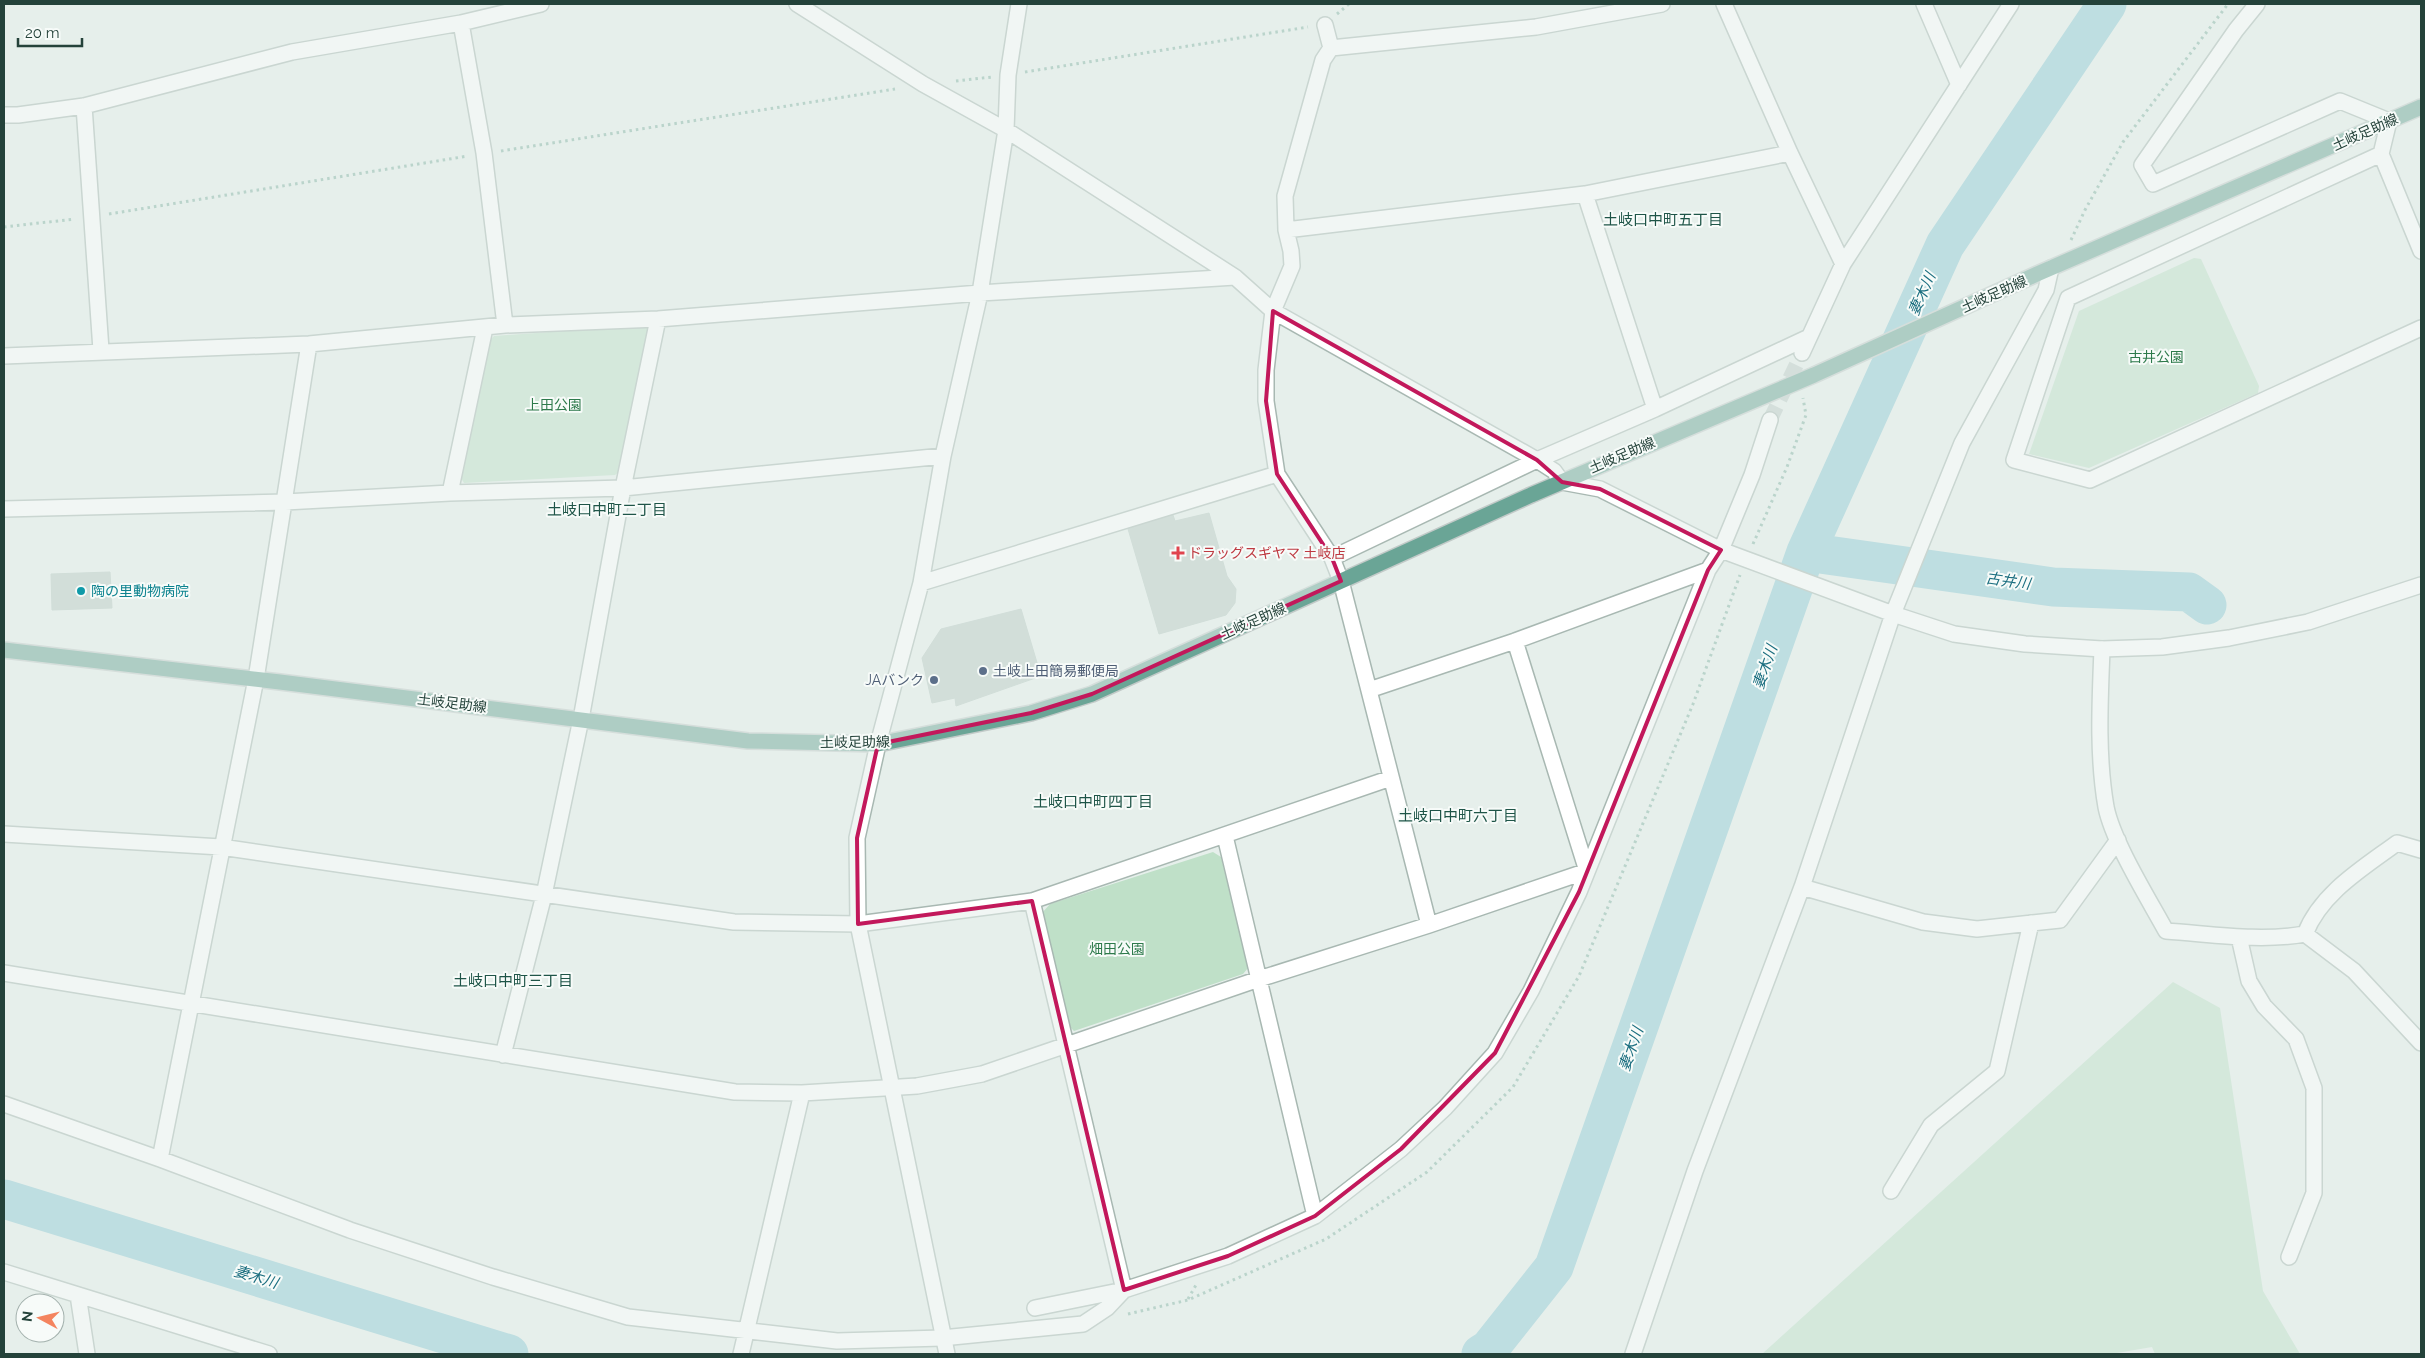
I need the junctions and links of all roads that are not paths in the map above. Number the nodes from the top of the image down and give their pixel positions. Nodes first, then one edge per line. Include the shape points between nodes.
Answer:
1 (541, 4) edge
2 (797, 4) edge
3 (1019, 4) edge
4 (1662, 4) edge
5 (1724, 4) edge
6 (1924, 4) edge
7 (2011, 4) edge
8 (2257, 4) edge
9 (461, 23) junction
10 (1325, 25) road end
11 (1331, 48) junction
12 (1959, 85) junction
13 (84, 106) junction
14 (2421, 107) edge
15 (4, 115) edge
16 (2389, 121) junction
17 (1006, 130) junction
18 (1790, 153) junction
19 (2381, 154) junction
20 (1585, 194) junction
21 (1286, 230) junction
22 (2421, 251) edge
23 (1843, 264) junction
24 (2044, 271) junction
25 (1235, 277) junction
26 (980, 293) junction
27 (1273, 311) junction
28 (658, 319) junction
29 (505, 325) junction
30 (485, 328) junction
31 (2421, 328) edge
32 (1809, 338) junction
33 (309, 344) junction
34 (101, 350) junction
35 (1802, 353) tunnel mouth
36 (4, 356) edge
37 (1655, 409) junction
38 (1770, 420) tunnel mouth
39 (943, 456) junction
40 (1536, 460) junction
41 (1277, 474) junction
42 (1562, 482) junction
43 (623, 488) junction
44 (450, 492) junction
45 (284, 502) junction
46 (4, 508) edge
47 (1720, 550) junction
48 (1332, 558) junction
49 (1708, 570) junction
50 (1341, 581) junction
51 (921, 583) junction
52 (2421, 584) edge
53 (1893, 614) junction
54 (1515, 641) junction
55 (4, 650) edge
56 (2102, 650) junction
57 (256, 679) junction
58 (1369, 690) junction
59 (581, 720) junction
60 (878, 744) junction
61 (1391, 778) junction
62 (4, 834) edge
63 (1225, 836) junction
64 (2421, 837) edge
65 (2118, 840) junction
66 (2397, 843) junction
67 (221, 846) junction
68 (2421, 850) edge
69 (1587, 871) junction
70 (1802, 887) junction
71 (544, 895) junction
72 (1032, 901) junction
73 (2031, 923) junction
74 (858, 924) junction
75 (1429, 925) junction
76 (2305, 934) junction
77 (2239, 937) junction
78 (4, 973) edge
79 (1259, 979) junction
80 (191, 1005) junction
81 (2421, 1043) edge
82 (1066, 1045) junction
83 (503, 1055) junction
84 (892, 1087) junction
85 (802, 1093) junction
86 (4, 1104) edge
87 (160, 1159) junction
88 (1891, 1191) dead end
89 (1315, 1216) junction
90 (2289, 1257) dead end
91 (4, 1272) edge
92 (1124, 1290) junction
93 (78, 1295) junction
94 (1035, 1308) dead end
95 (942, 1338) junction
96 (744, 1344) edge
97 (87, 1354) edge
98 (269, 1354) edge
99 (947, 1354) edge
100 (1634, 1354) edge

1 - 9 street
2 - 17 street via 923,84
3 - 17 street via 1008,75
4 - 11 street via 1536,26
5 - 18 street
6 - 12 street
7 - 12 street
8 - 16 street via 2142,165 2153,184 2340,101
9 - 13 street via 292,52
9 - 29 street via 484,153
10 - 11 street
11 - 21 street via 1322,60 1289,182 1284,212
12 - 23 street
13 - 15 street
13 - 34 street
14 - 16 main road, 土岐足助線
16 - 19 street
16 - 24 main road, 土岐足助線
17 - 25 street
17 - 26 street
18 - 20 street
18 - 23 street
19 - 22 street
19 - 31 street via 2068,298 2014,460 2090,480
20 - 21 street
20 - 37 street
21 - 27 street via 1292,266
23 - 32 street
24 - 42 main road, 土岐足助線 via 1814,375
24 - 53 street via 2046,290 1962,442
25 - 26 street
25 - 27 street
26 - 28 street
26 - 39 street
27 - 40 street
27 - 41 street via 1266,400
28 - 29 street
28 - 43 street
29 - 30 street
30 - 33 street
30 - 44 street
32 - 35 street
32 - 37 street
33 - 34 street
33 - 45 street
34 - 36 street
37 - 40 street
38 - 47 street via 1752,476
39 - 43 street
39 - 51 street
40 - 42 street via 1554,471
40 - 48 street
41 - 48 street
41 - 51 street
42 - 47 street via 1600,489
42 - 50 main road, 土岐足助線
43 - 44 street
43 - 59 street
44 - 45 street
45 - 46 street
45 - 57 street
47 - 49 street
47 - 53 street
48 - 50 street
49 - 54 street
49 - 69 street
50 - 58 street
50 - 60 main road, 土岐足助線 via 1092,694 1032,713
51 - 60 street
52 - 56 street via 2299,624 2162,647
53 - 56 street via 1954,634
53 - 70 street
54 - 58 street
54 - 69 street
55 - 57 main road, 土岐足助線
56 - 65 street via 2099,727 2106,808
57 - 59 main road, 土岐足助線
57 - 67 street
58 - 61 street
59 - 60 main road, 土岐足助線 via 748,741
59 - 71 street
60 - 74 street via 857,838
61 - 63 street
61 - 75 street
62 - 67 street
63 - 72 street
63 - 79 street
64 - 66 street
65 - 73 street via 2060,920
65 - 77 street via 2166,931
66 - 68 street
66 - 76 street via 2340,884 2310,922
67 - 71 street
67 - 80 street
69 - 75 street
69 - 89 street via 1531,992 1495,1054 1401,1149
70 - 73 street via 1923,922 1976,929
70 - 100 street via 1695,1170
71 - 74 street via 734,922
71 - 83 street
72 - 74 street
72 - 82 street
73 - 88 street via 1997,1071 1931,1125
74 - 84 street
75 - 79 street
76 - 77 street
76 - 81 street via 2354,971
77 - 90 street via 2250,981 2264,1006 2296,1039 2314,1088 2314,1193
78 - 80 street
79 - 82 street
79 - 89 street
80 - 83 street
80 - 87 street
82 - 84 street via 982,1074 917,1086
82 - 92 street
83 - 85 street via 735,1092
84 - 85 street
84 - 95 street
85 - 96 street
86 - 87 street
87 - 96 street via 350,1230 511,1282 628,1317
89 - 92 street via 1228,1256
91 - 93 street
92 - 94 street
92 - 95 street via 1083,1324
93 - 97 street
93 - 98 street
95 - 96 street
95 - 99 street

